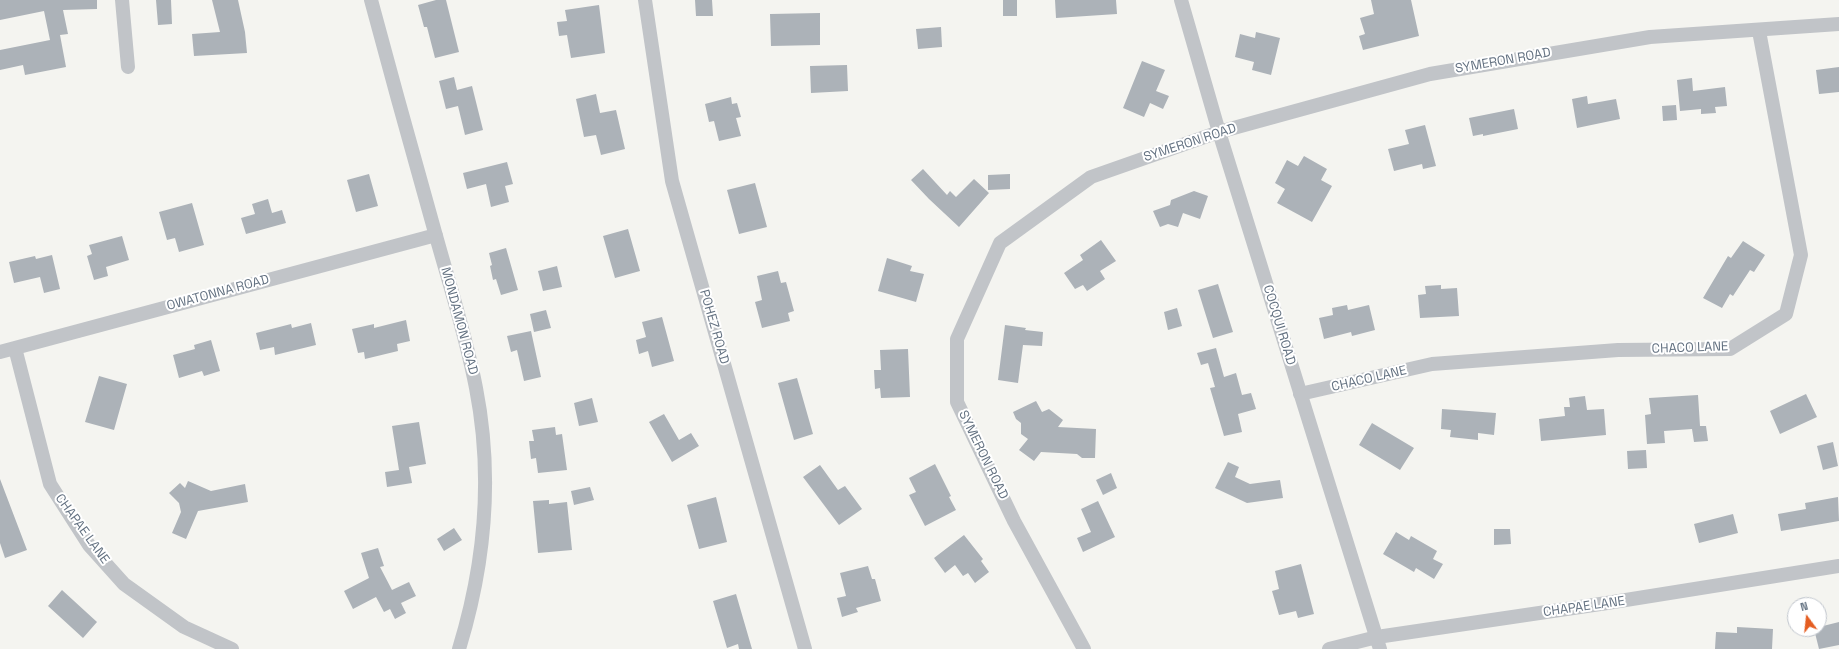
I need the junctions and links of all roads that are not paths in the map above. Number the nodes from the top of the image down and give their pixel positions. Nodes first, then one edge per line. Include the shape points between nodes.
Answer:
1 (122, 0) edge
2 (371, 0) edge
3 (645, 0) edge
4 (1181, 0) edge
5 (1839, 24) edge
6 (1759, 31) junction
7 (128, 67) dead end
8 (1219, 132) junction
9 (436, 235) junction
10 (15, 348) junction
11 (0, 352) edge
12 (1300, 394) junction
13 (1839, 566) edge
14 (1379, 643) edge
15 (232, 649) edge
16 (459, 649) edge
17 (805, 649) edge
18 (1084, 649) edge
19 (1329, 649) edge

1 - 7 street
2 - 9 street, MONDAMON ROAD
3 - 17 street, POHEZ ROAD via 672,181
4 - 8 street, COCQUI ROAD
5 - 6 street, SYMERON ROAD
6 - 8 street, SYMERON ROAD via 1650,36 1430,74
6 - 12 street, CHACO LANE via 1802,255 1786,314 1730,349 1618,350 1432,364
8 - 12 street, COCQUI ROAD
8 - 18 street, SYMERON ROAD via 1091,177 1000,243 957,339 957,402 1014,521
9 - 10 street, OWATONNA ROAD
9 - 16 street, MONDAMON ROAD via 476,388 484,449 485,511 478,573
10 - 11 street, OWATONNA ROAD
10 - 15 street, CHAPAE LANE via 50,484 89,545 124,584 184,627
12 - 14 street, COCQUI ROAD
13 - 14 street, CHAPAE LANE
14 - 19 street, CHAPAE LANE

